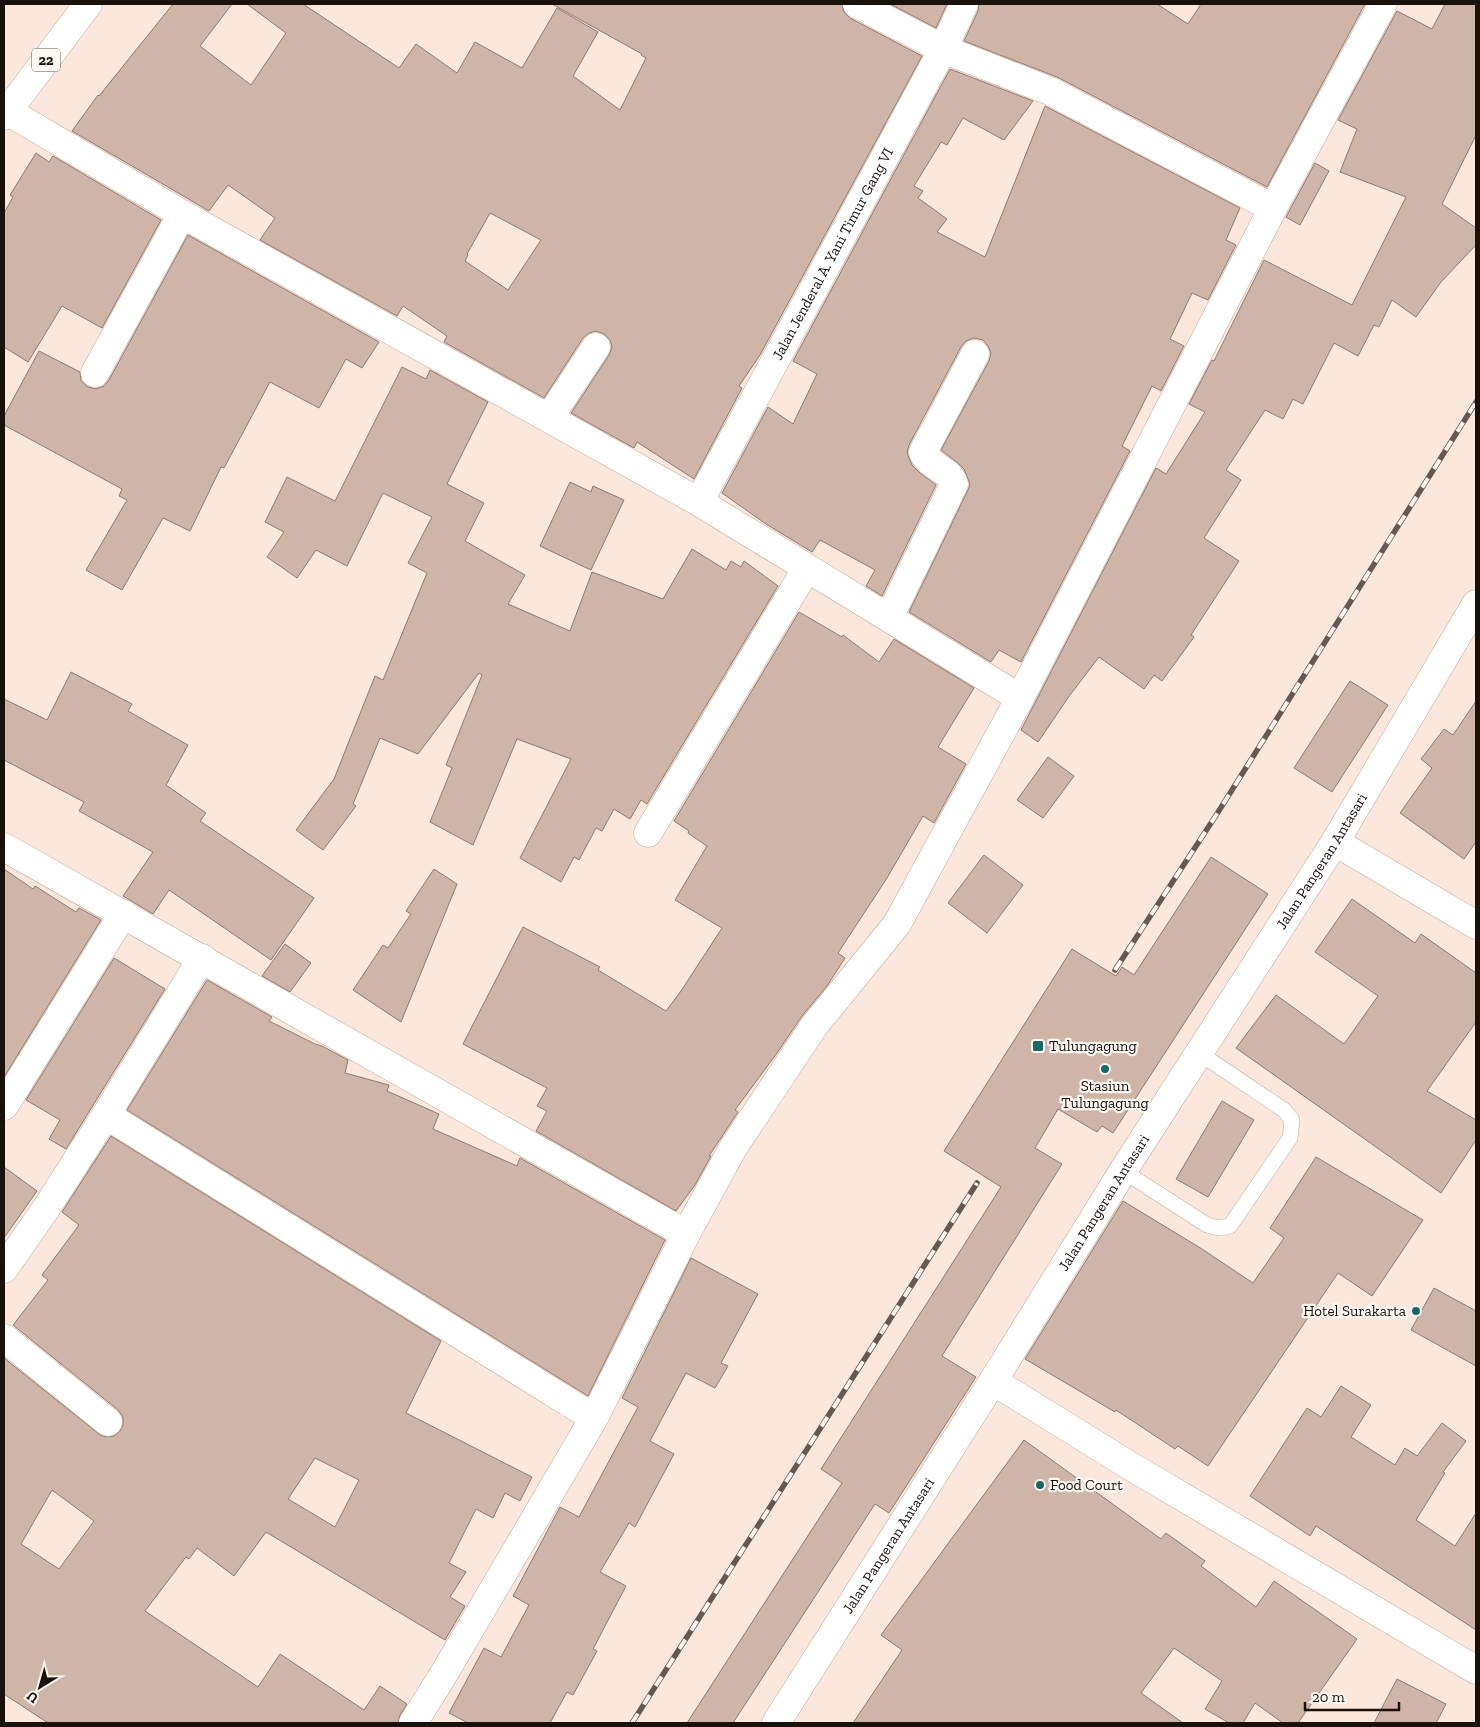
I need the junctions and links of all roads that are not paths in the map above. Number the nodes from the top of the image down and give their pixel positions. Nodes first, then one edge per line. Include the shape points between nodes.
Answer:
1 (88, 4) edge
2 (858, 4) edge
3 (964, 4) edge
4 (1383, 4) edge
5 (943, 49) junction
6 (5, 112) edge
7 (1273, 208) junction
8 (182, 214) junction
9 (596, 347) dead end
10 (975, 354) dead end
11 (95, 373) dead end
12 (549, 418) junction
13 (699, 502) junction
14 (807, 568) junction
15 (1476, 604) edge
16 (889, 618) junction
17 (1020, 698) junction
18 (648, 833) dead end
19 (1335, 842) junction
20 (4, 847) edge
21 (123, 914) junction
22 (1476, 925) edge
23 (202, 958) junction
24 (1199, 1053) junction
25 (4, 1106) edge
26 (106, 1115) junction
27 (1123, 1171) junction
28 (686, 1234) junction
29 (4, 1267) edge
30 (4, 1338) edge
31 (992, 1381) junction
32 (594, 1418) junction
33 (108, 1422) dead end
34 (1476, 1670) edge
35 (413, 1723) edge
36 (776, 1723) edge

1 - 6 main road, 22
2 - 5 main road
3 - 5 main road, Jalan Jenderal A. Yani Timur Gang VI
4 - 7 main road
5 - 7 main road via 1050,91
5 - 13 main road, Jalan Jenderal A. Yani Timur Gang VI
6 - 8 main road
7 - 17 main road
8 - 11 main road
8 - 12 main road
9 - 12 main road
10 - 16 main road via 924,452 934,465 950,476 954,484
12 - 13 main road
13 - 14 main road
14 - 16 main road
14 - 18 main road
15 - 19 main road, Jalan Pangeran Antasari
16 - 17 main road
17 - 28 main road via 896,924 814,1026 733,1148
19 - 22 main road
19 - 24 main road, Jalan Pangeran Antasari
20 - 21 main road
21 - 23 main road
21 - 25 main road
23 - 26 main road
23 - 28 main road
24 - 27 main road, Jalan Pangeran Antasari
24 - 27 lane via 1284,1110 1292,1120 1290,1138 1230,1226 1207,1225
26 - 29 main road
26 - 32 main road
27 - 31 main road, Jalan Pangeran Antasari
28 - 32 main road
30 - 33 main road
31 - 34 main road
31 - 36 main road, Jalan Pangeran Antasari
32 - 35 main road

